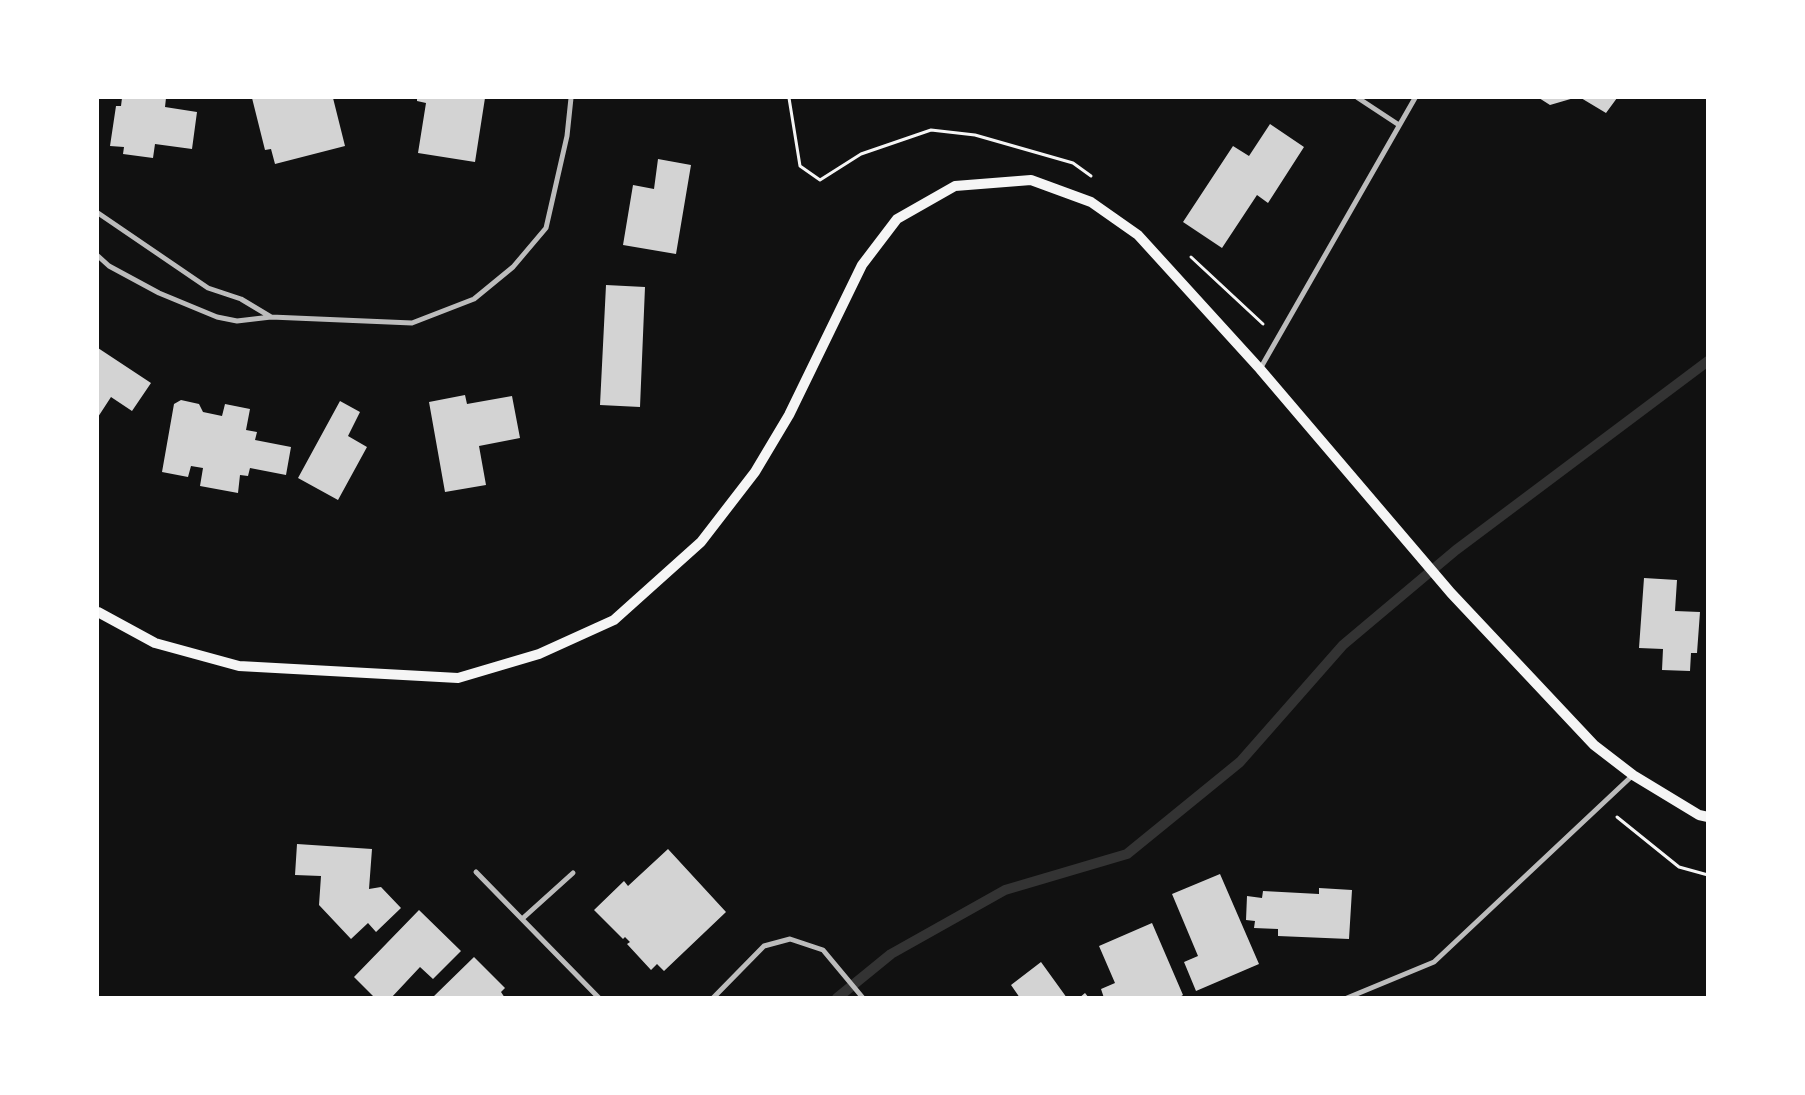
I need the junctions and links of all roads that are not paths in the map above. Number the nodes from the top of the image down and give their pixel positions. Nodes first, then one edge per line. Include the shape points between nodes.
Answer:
1 (571, 98) edge
2 (1358, 98) edge
3 (1415, 98) edge
4 (1399, 125) junction
5 (98, 213) edge
6 (98, 256) edge
7 (272, 317) junction
8 (1260, 369) junction
9 (98, 612) edge
10 (1633, 775) junction
11 (1708, 817) edge
12 (476, 872) dead end
13 (573, 873) dead end
14 (522, 919) junction
15 (599, 998) edge
16 (713, 998) edge
17 (863, 998) edge
18 (1348, 998) edge

1 - 7 street via 567,136 546,228 513,267 474,300 412,323
2 - 4 street
3 - 4 street
4 - 8 street
5 - 7 street via 208,288 241,299
6 - 7 street via 109,266 159,293 217,317 237,321
8 - 9 main road via 1138,235 1092,202 1031,180 955,186 897,219 862,265 790,415 755,472 702,542 614,620 539,654 458,678 239,666 155,643
8 - 10 main road via 1446,588 1594,745
10 - 11 main road via 1699,815
10 - 18 street via 1434,962
12 - 14 street
13 - 14 street
14 - 15 street
16 - 17 street via 764,946 790,939 823,950

